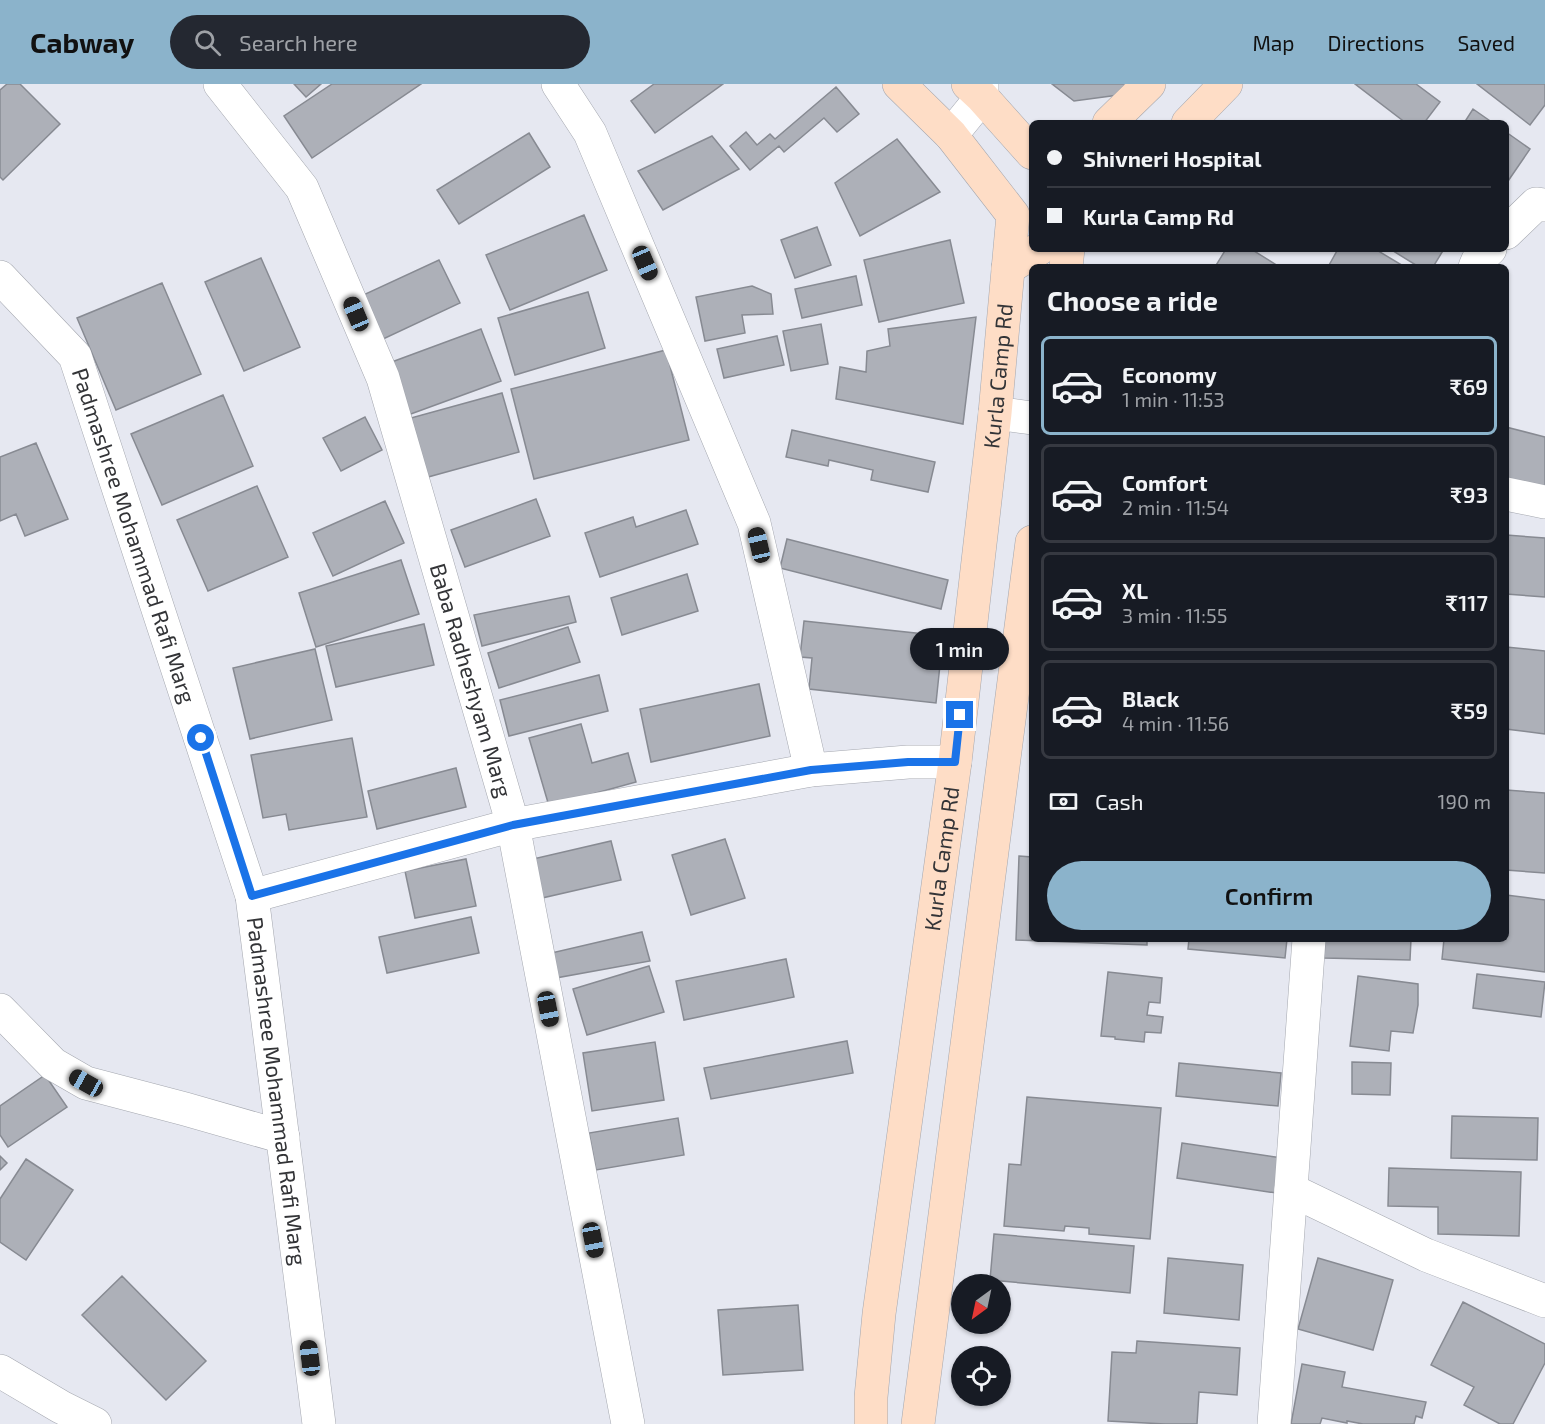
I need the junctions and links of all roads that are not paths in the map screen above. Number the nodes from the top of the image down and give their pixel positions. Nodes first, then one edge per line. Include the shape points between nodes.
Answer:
1 (220, 84) edge
2 (558, 84) edge
3 (899, 84) edge
4 (1149, 84) edge
5 (1226, 84) edge
6 (977, 88) edge
7 (1112, 120) edge
8 (1191, 120) edge
9 (951, 135) junction
10 (1029, 149) edge
11 (1545, 205) edge
12 (1022, 206) edge
13 (1509, 230) edge
14 (1035, 252) edge
15 (1487, 252) edge
16 (1476, 264) edge
17 (1008, 268) junction
18 (0, 277) edge
19 (995, 413) junction
20 (1029, 418) edge
21 (1509, 495) edge
22 (1545, 502) edge
23 (1029, 565) edge
24 (955, 762) junction
25 (811, 770) junction
26 (513, 825) junction
27 (252, 896) junction
28 (1309, 942) edge
29 (0, 1010) edge
30 (282, 1137) junction
31 (1291, 1190) junction
32 (1545, 1301) edge
33 (0, 1371) edge
34 (95, 1424) edge
35 (319, 1424) edge
36 (628, 1424) edge
37 (871, 1424) edge
38 (918, 1424) edge
39 (1274, 1424) edge

1 - 26 street, Baba Radheshyam Marg via 302,188 383,378
2 - 25 street via 590,133 754,523
3 - 9 main road, Kurla Camp Rd
4 - 7 main road
5 - 8 main road
6 - 9 street
6 - 10 main road
9 - 12 main road, Kurla Camp Rd
11 - 13 street via 1536,204
12 - 17 main road, Kurla Camp Rd
14 - 17 main road
15 - 16 street
17 - 19 main road, Kurla Camp Rd
18 - 27 street, Padmashree Mohammad Rafi Marg via 75,356
19 - 20 street
19 - 24 main road, Kurla Camp Rd
21 - 22 street
23 - 38 main road
24 - 25 street
24 - 37 main road, Kurla Camp Rd via 879,1314
25 - 26 street
26 - 27 street
26 - 36 street, Baba Radheshyam Marg
27 - 30 street, Padmashree Mohammad Rafi Marg
28 - 31 street
29 - 30 street via 52,1064 86,1083
30 - 35 street, Padmashree Mohammad Rafi Marg
31 - 32 street via 1426,1255
31 - 39 street
33 - 34 street

